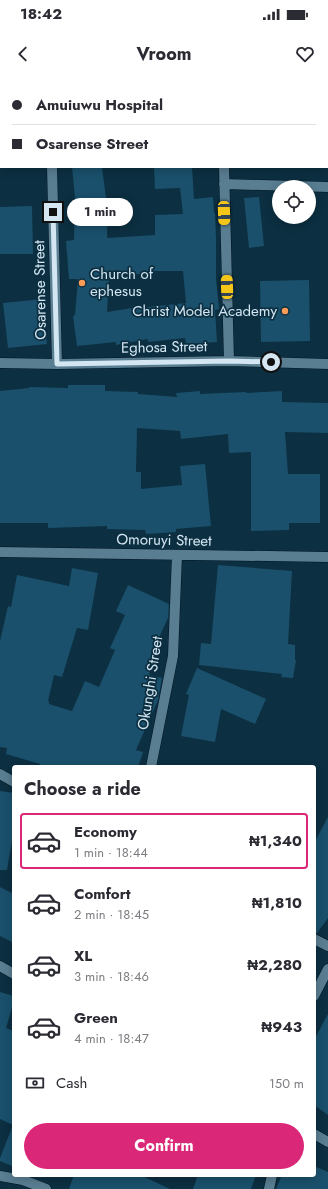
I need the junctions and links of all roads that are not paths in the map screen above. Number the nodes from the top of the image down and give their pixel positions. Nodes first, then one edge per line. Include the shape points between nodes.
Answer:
1 (52, 168) edge
2 (224, 168) edge
3 (224, 184) junction
4 (328, 187) edge
5 (229, 361) junction
6 (0, 363) edge
7 (57, 364) junction
8 (328, 364) edge
9 (0, 552) edge
10 (177, 555) junction
11 (328, 557) edge
12 (151, 765) edge
13 (0, 774) edge
14 (12, 781) edge
15 (316, 940) edge
16 (328, 946) edge
17 (0, 966) edge
18 (328, 969) edge
19 (12, 973) edge
20 (316, 992) edge
21 (316, 1135) edge
22 (328, 1142) edge
23 (0, 1176) edge
24 (272, 1177) edge
25 (46, 1189) edge
26 (269, 1189) edge

1 - 7 street, Osarense Street
2 - 3 street
3 - 4 street
3 - 5 street
5 - 7 street, Eghosa Street
5 - 8 street, Eghosa Street
6 - 7 street, Eghosa Street
9 - 10 street, Omoruyi Street
10 - 11 street, Omoruyi Street
10 - 12 street, Okunghi Street via 173,656
13 - 14 street
15 - 16 street
17 - 19 street
18 - 20 street
21 - 22 street
23 - 25 street via 23,1180
24 - 26 street

